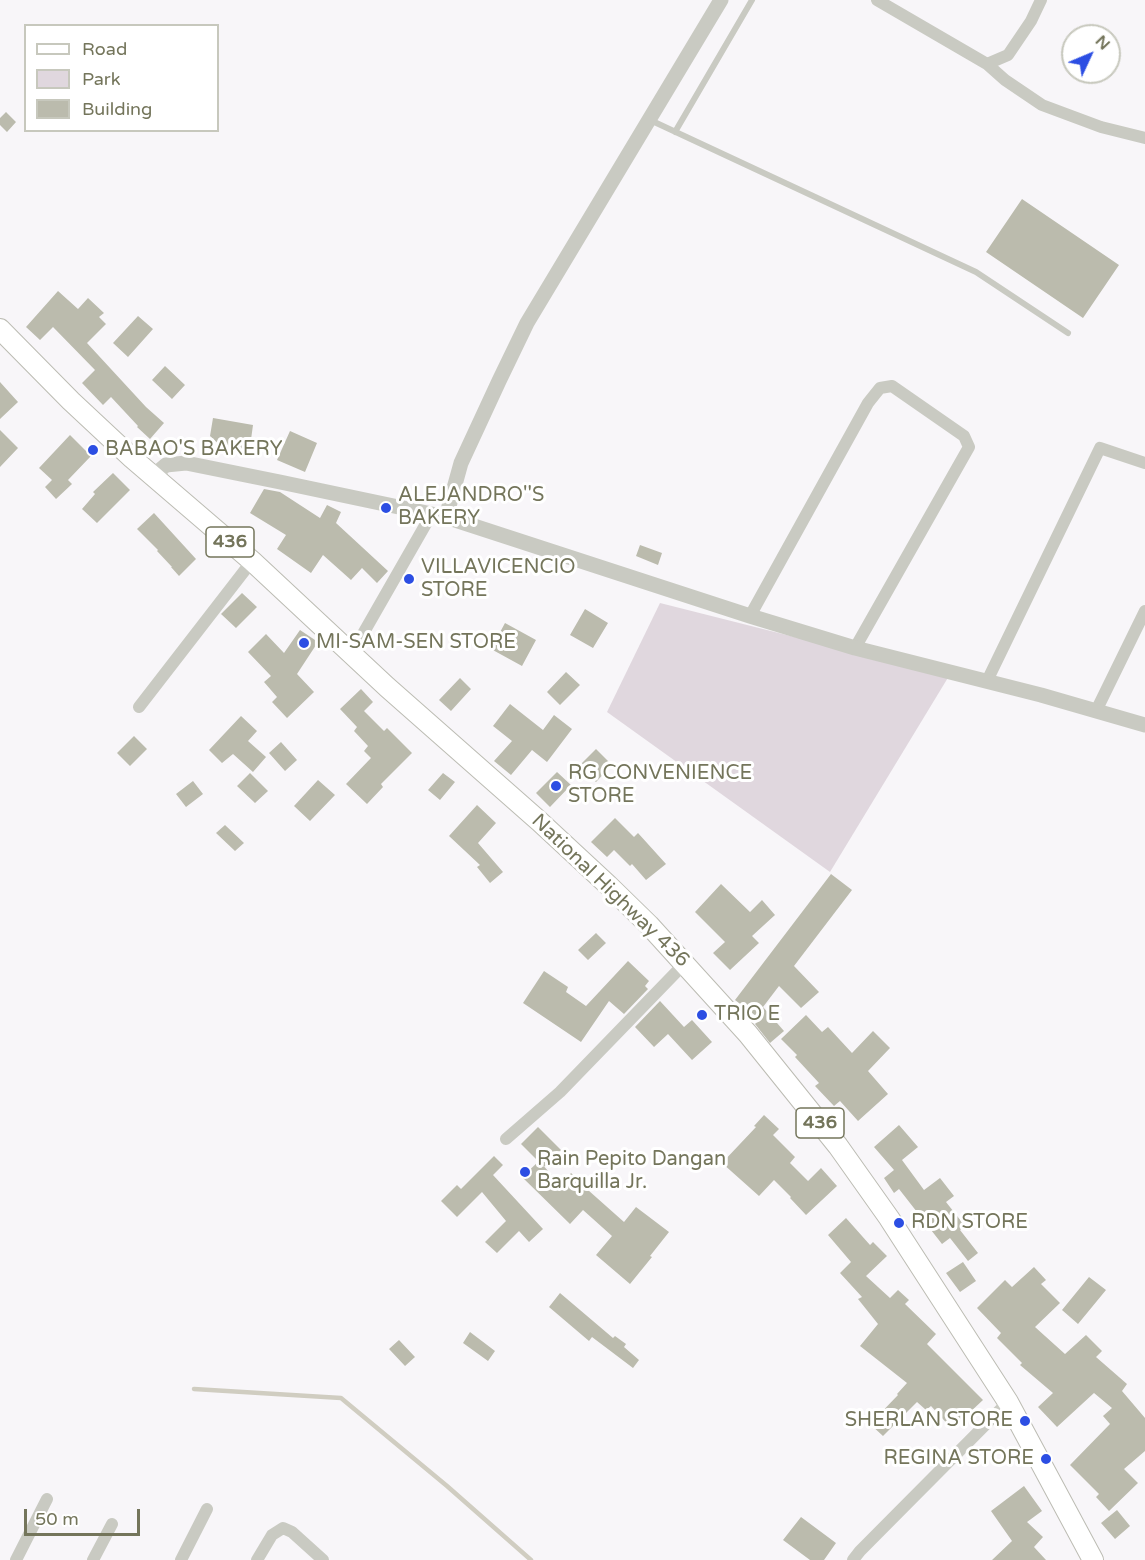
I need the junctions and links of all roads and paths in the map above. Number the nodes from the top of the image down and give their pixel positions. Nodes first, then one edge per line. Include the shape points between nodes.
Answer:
1 (721, 0) edge
2 (752, 0) edge
3 (877, 0) edge
4 (1041, 0) edge
5 (987, 64) junction
6 (649, 119) junction
7 (675, 132) junction
8 (1145, 138) edge
9 (0, 329) edge
10 (1068, 333) dead end
11 (1145, 463) edge
12 (153, 476) junction
13 (438, 516) junction
14 (252, 561) junction
15 (1145, 610) edge
16 (750, 616) junction
17 (855, 648) junction
18 (352, 653) junction
19 (987, 681) junction
20 (139, 707) dead end
21 (1096, 711) junction
22 (1145, 725) edge
23 (685, 963) junction
24 (506, 1139) dead end
25 (1008, 1401) junction
26 (47, 1499) dead end
27 (207, 1509) dead end
28 (112, 1524) dead end
29 (16, 1560) edge
30 (93, 1560) edge
31 (181, 1560) edge
32 (257, 1560) edge
33 (323, 1560) edge
34 (854, 1560) edge
35 (1093, 1560) edge

1 - 6 street
2 - 7 lane
3 - 5 street
4 - 5 street via 1008,55
5 - 8 street via 1042,105
6 - 7 lane
6 - 13 street via 527,323
7 - 10 lane via 976,272
9 - 12 main road, National Highway 436 / 436
11 - 19 street via 1100,448
12 - 13 street via 166,465 186,463
12 - 14 main road, National Highway 436 / 436
13 - 16 street
13 - 18 street
14 - 18 main road, National Highway 436 / 436
14 - 20 street
15 - 21 street
16 - 17 street
16 - 17 street via 868,403 880,388 892,386 964,436 969,447
17 - 19 street
18 - 23 main road, National Highway 436 / 436 via 565,845
19 - 21 street
21 - 22 street
23 - 24 street via 560,1092
23 - 25 main road, National Highway 436 / 436 via 838,1146
25 - 34 street
25 - 35 main road, National Highway 436 / 436
26 - 29 street
27 - 31 street
28 - 30 street
32 - 33 street via 272,1535 283,1528

